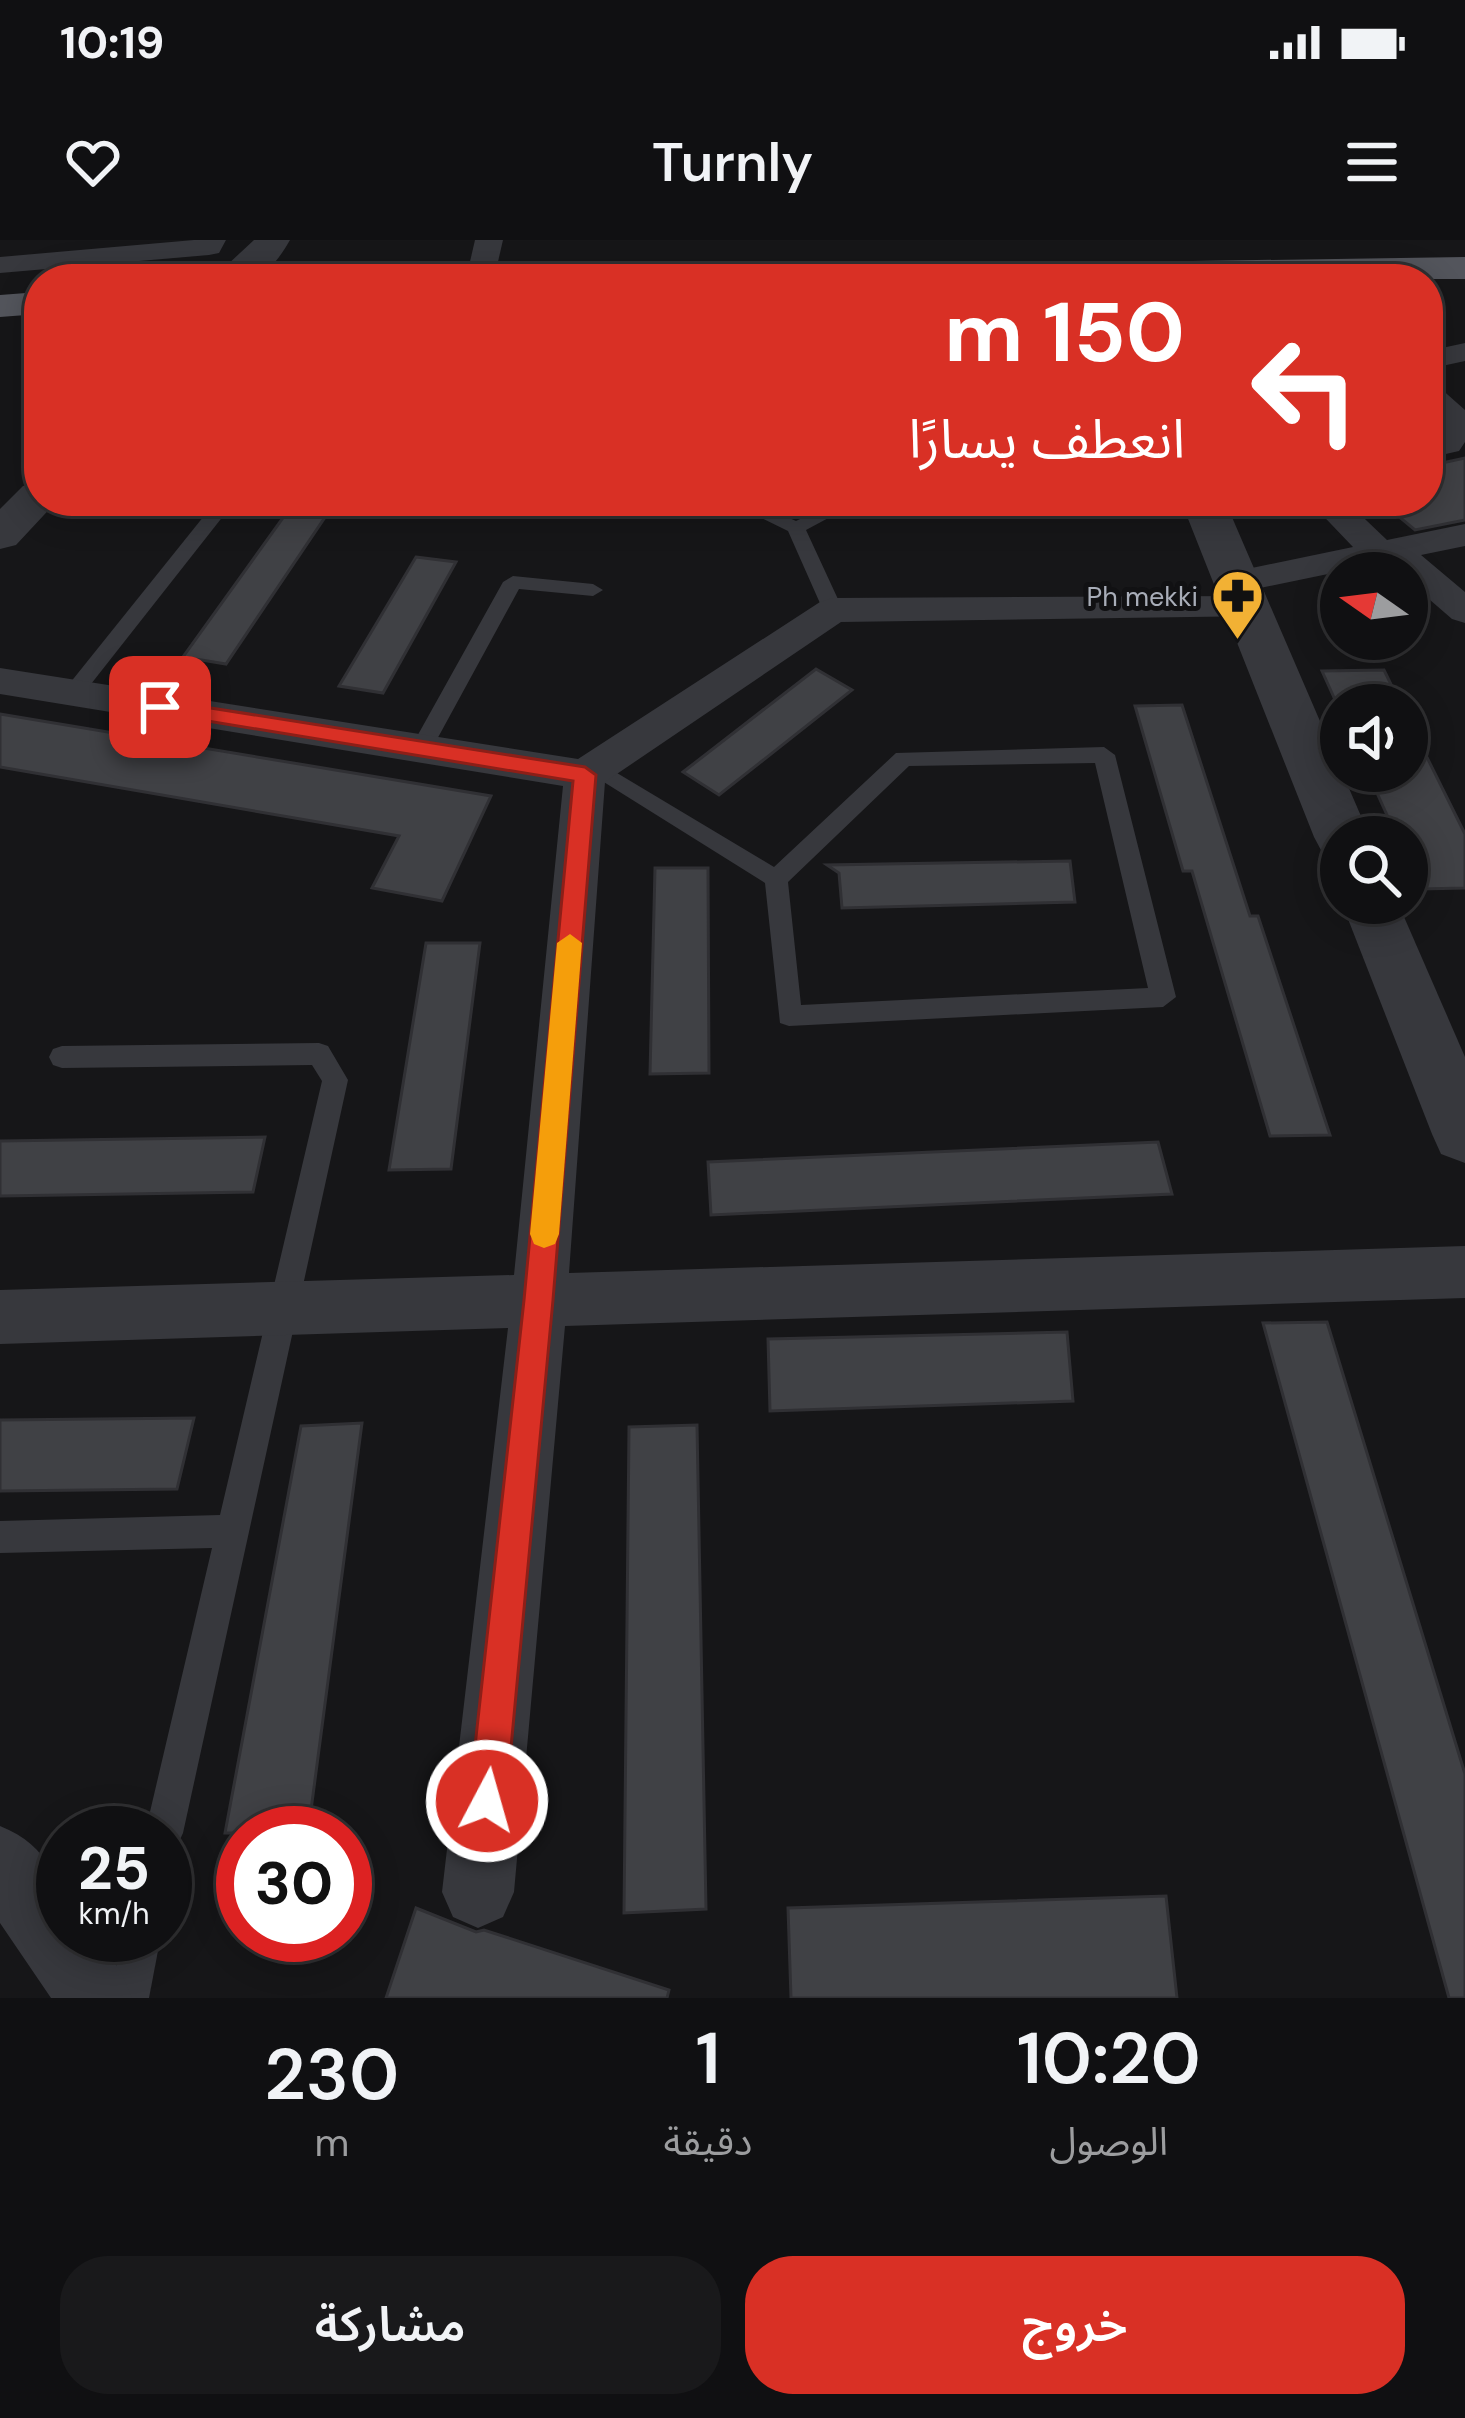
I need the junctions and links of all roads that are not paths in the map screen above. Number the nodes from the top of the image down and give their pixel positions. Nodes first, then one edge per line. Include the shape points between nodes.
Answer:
1 (212, 240) edge
2 (272, 240) edge
3 (252, 264) edge
4 (0, 265) edge
5 (1443, 408) edge
6 (1443, 445) edge
7 (24, 510) edge
8 (214, 516) edge
9 (769, 516) edge
10 (820, 516) edge
11 (1209, 516) edge
12 (1344, 516) edge
13 (796, 528) junction
14 (0, 535) edge
15 (1465, 535) edge
16 (1386, 551) junction
17 (592, 590) dead end
18 (1241, 595) junction
19 (833, 610) junction
20 (1465, 610) edge
21 (0, 681) edge
22 (73, 693) junction
23 (422, 748) junction
24 (589, 772) junction
25 (1333, 816) edge
26 (776, 879) junction
27 (1379, 924) edge
28 (62, 1057) dead end
29 (1465, 1134) edge
30 (1465, 1272) edge
31 (538, 1300) junction
32 (283, 1308) junction
33 (0, 1317) edge
34 (233, 1532) junction
35 (0, 1537) edge
36 (170, 1806) edge
37 (0, 1862) edge
38 (478, 1892) dead end
39 (136, 1962) edge
40 (94, 1998) edge
41 (129, 1998) edge

1 - 4 street via 209,247
2 - 3 street
5 - 6 street via 1461,424
7 - 14 street
8 - 22 lane
9 - 13 lane
10 - 13 lane
11 - 18 street
12 - 16 street
13 - 19 lane
15 - 16 street
16 - 18 street
16 - 20 street
17 - 23 lane via 513,582
18 - 19 street
18 - 25 street
19 - 24 street
21 - 22 street
22 - 23 street
23 - 24 street
24 - 26 lane
24 - 31 street
26 - 26 lane via 789,1016 1163,997 1104,754 904,758
27 - 29 street
28 - 32 lane via 319,1054 335,1080
30 - 31 street
31 - 32 street
31 - 38 street
32 - 33 street
32 - 34 lane
34 - 35 lane
34 - 36 lane
37 - 40 street
39 - 41 lane

